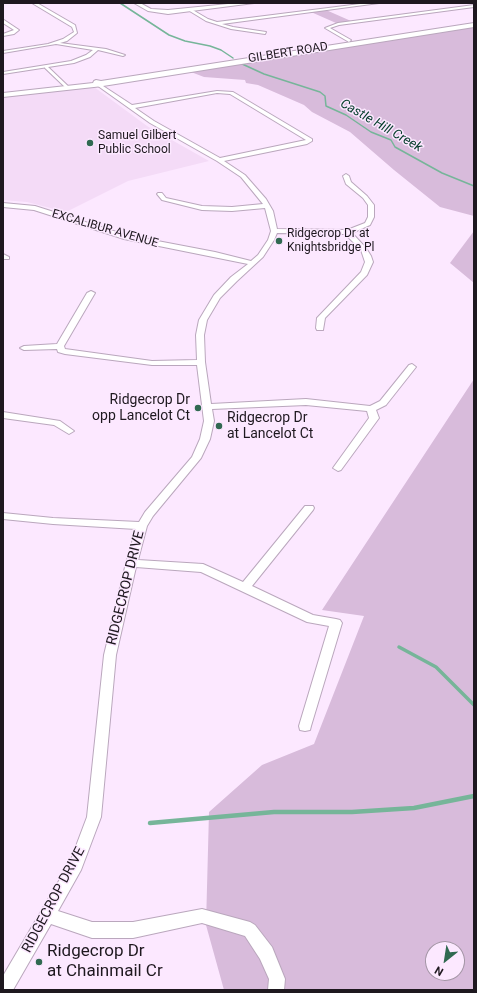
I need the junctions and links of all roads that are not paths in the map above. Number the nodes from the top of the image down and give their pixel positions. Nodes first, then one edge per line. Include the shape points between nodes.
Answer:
1 (34, 3) edge
2 (136, 3) edge
3 (252, 3) edge
4 (378, 3) edge
5 (443, 5) dead end
6 (474, 6) edge
7 (453, 9) junction
8 (190, 10) junction
9 (3, 21) edge
10 (217, 23) junction
11 (474, 26) edge
12 (265, 33) dead end
13 (3, 35) edge
14 (349, 41) dead end
15 (56, 44) junction
16 (97, 49) junction
17 (3, 52) edge
18 (123, 55) dead end
19 (46, 67) junction
20 (3, 72) edge
21 (99, 84) junction
22 (68, 88) junction
23 (3, 95) edge
24 (131, 107) junction
25 (219, 160) junction
26 (346, 176) dead end
27 (160, 194) dead end
28 (3, 205) edge
29 (267, 206) junction
30 (274, 231) junction
31 (347, 232) junction
32 (253, 263) junction
33 (91, 293) dead end
34 (320, 328) dead end
35 (60, 346) junction
36 (24, 348) dead end
37 (200, 362) junction
38 (412, 367) dead end
39 (207, 408) junction
40 (371, 409) junction
41 (3, 415) edge
42 (69, 431) dead end
43 (338, 468) dead end
44 (309, 508) dead end
45 (3, 516) edge
46 (142, 526) junction
47 (131, 563) junction
48 (244, 588) junction
49 (305, 726) dead end
50 (47, 915) junction
51 (4, 990) edge
52 (276, 990) edge

1 - 15 street via 74,26 76,32
2 - 8 street via 156,12
3 - 8 street
4 - 10 street
5 - 7 street
6 - 7 street
7 - 14 street via 338,24 328,28
8 - 10 street
9 - 13 street via 17,30
10 - 12 street via 240,31
11 - 21 main road, GILBERT ROAD
15 - 16 street
15 - 17 street
16 - 18 street
16 - 19 street via 83,59
19 - 20 street
19 - 22 street
21 - 22 main road, GILBERT ROAD
21 - 24 street
22 - 23 main road, GILBERT ROAD
24 - 25 street
24 - 25 street via 217,92 231,93 310,140
25 - 29 street via 249,182
26 - 31 street via 348,183 371,205 371,218 368,224
27 - 29 street via 164,199 202,208
28 - 32 street, EXCALIBUR AVENUE via 35,208 124,237
29 - 30 street
30 - 31 street
30 - 32 street, RIDGECROP DRIVE via 267,248
31 - 34 street via 364,249 369,262 364,273 321,318
32 - 37 street, RIDGECROP DRIVE via 225,288 209,308 200,335
33 - 35 street
35 - 36 street
35 - 37 street via 65,352 152,363
37 - 39 street, RIDGECROP DRIVE
38 - 40 street via 383,403
39 - 40 street via 306,402
39 - 46 street, RIDGECROP DRIVE via 206,439 196,458
40 - 43 street via 374,418
41 - 42 street via 57,423
44 - 48 street
45 - 46 street
46 - 47 street, RIDGECROP DRIVE
47 - 48 street via 203,568
47 - 50 street, RIDGECROP DRIVE via 110,655 94,817 76,865
48 - 49 street via 311,619 336,623
50 - 51 street, RIDGECROP DRIVE
50 - 52 street via 92,930 133,930 202,916 250,930 266,953 277,979

